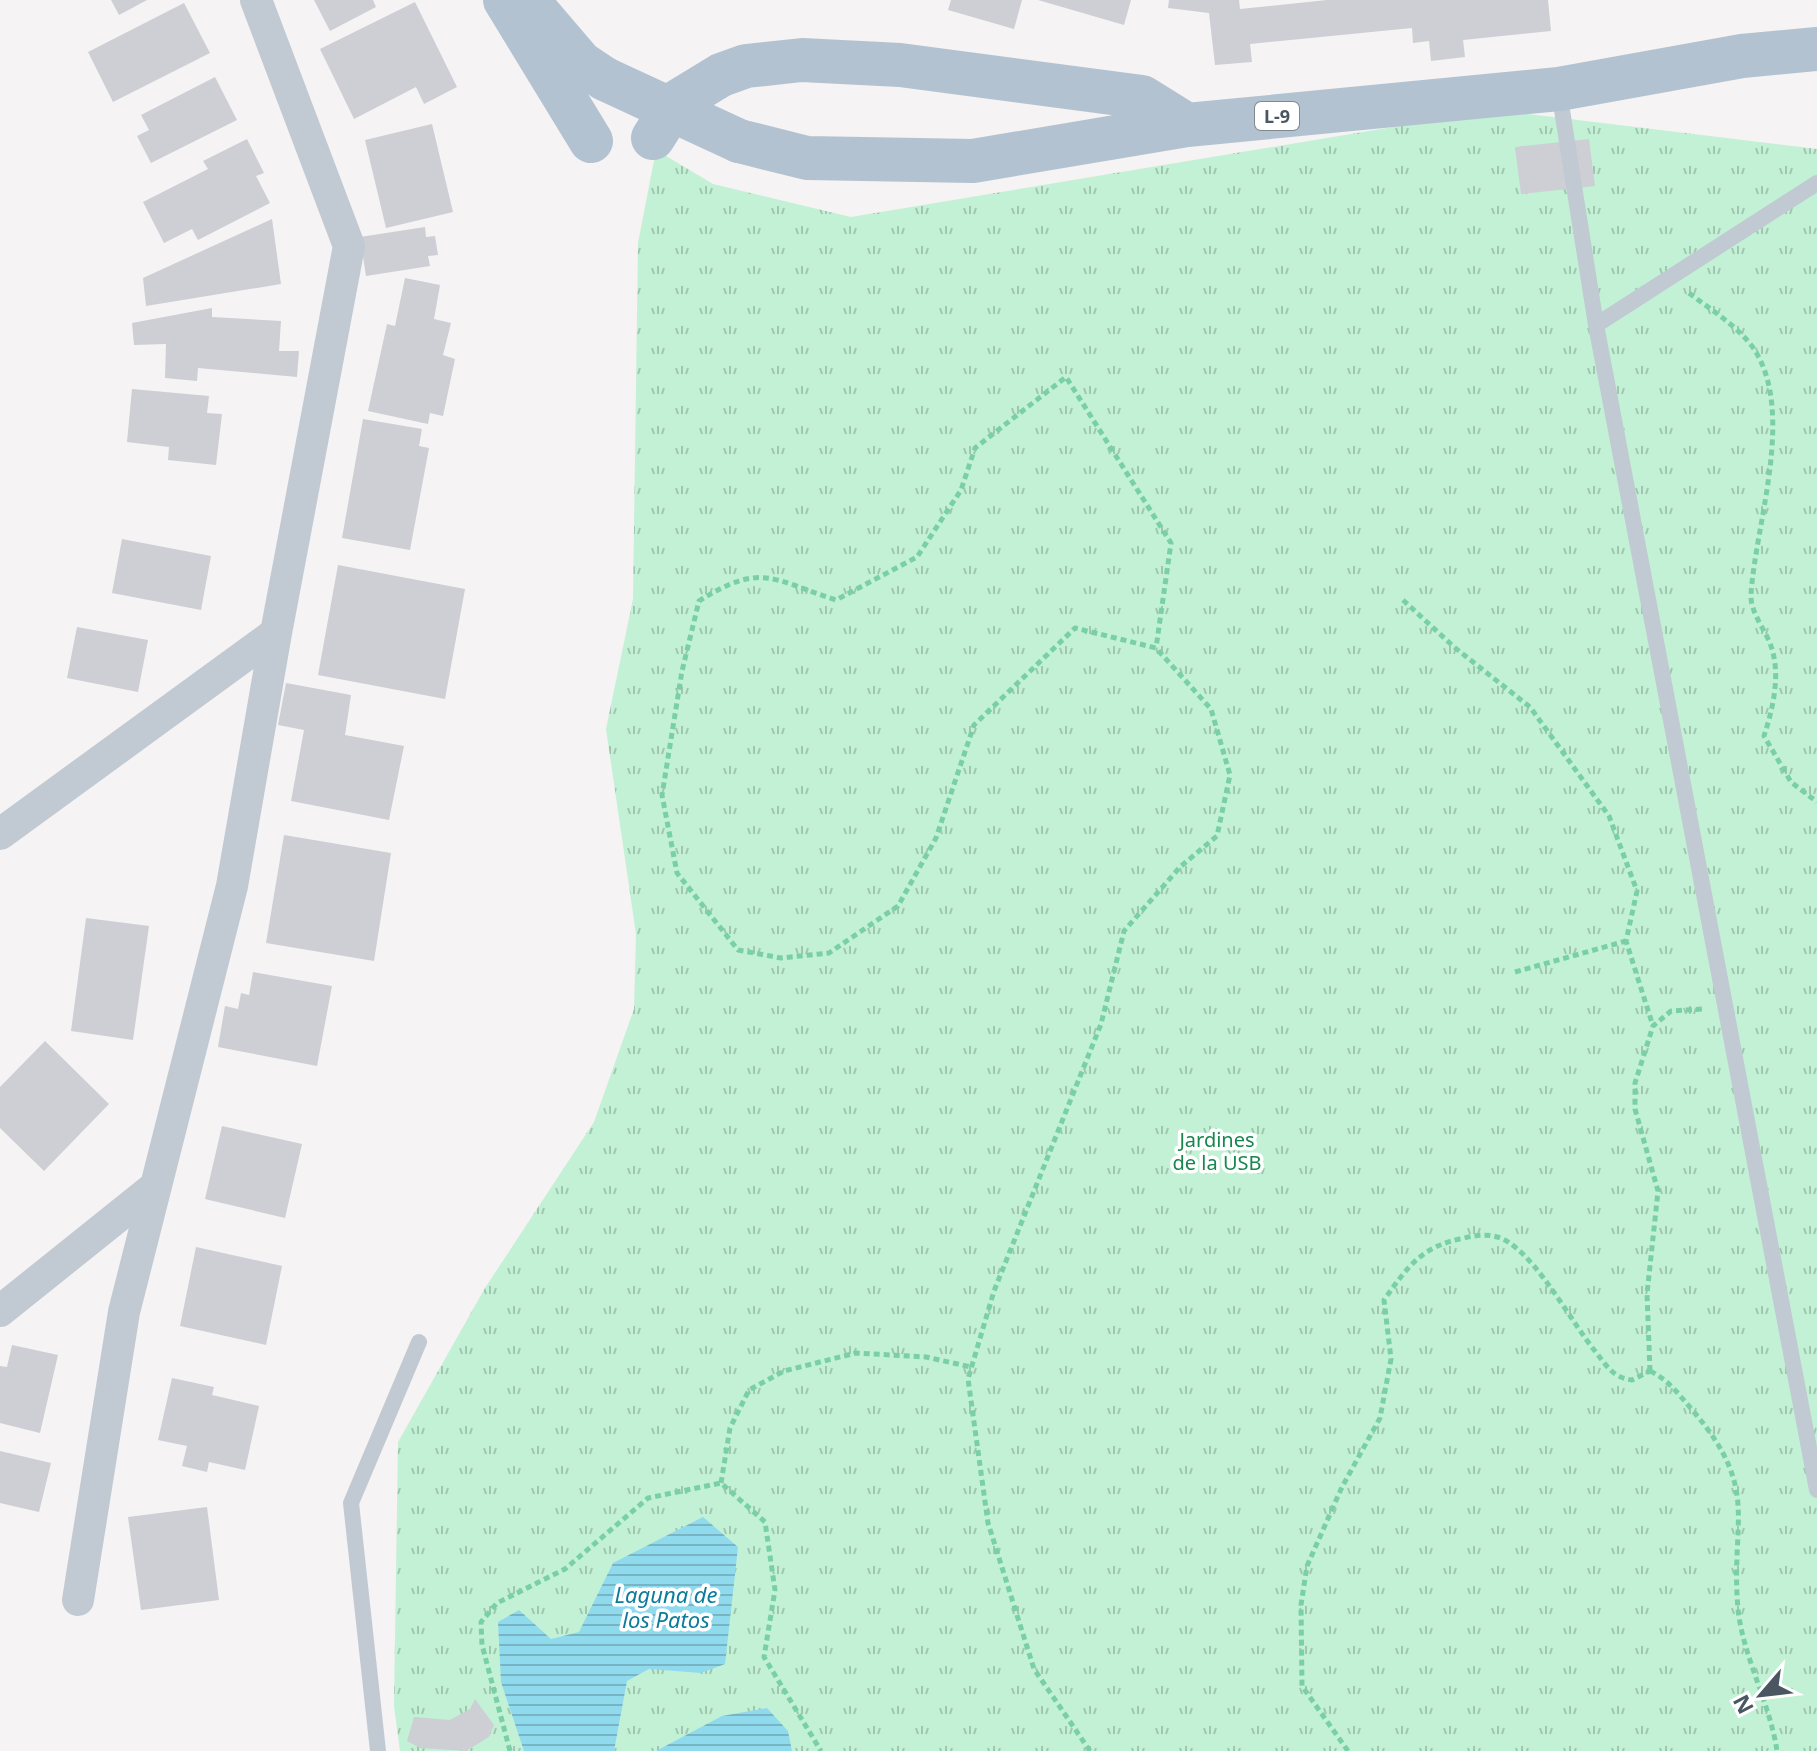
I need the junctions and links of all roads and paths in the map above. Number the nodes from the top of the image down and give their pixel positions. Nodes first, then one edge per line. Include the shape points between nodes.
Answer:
1 (256, 0) edge
2 (505, 0) edge
3 (537, 12) edge
4 (1817, 49) edge
5 (1559, 89) junction
6 (1187, 125) junction
7 (653, 138) dead end
8 (591, 141) dead end
9 (1817, 183) edge
10 (1669, 278) junction
11 (1596, 325) junction
12 (1403, 600) dead end
13 (276, 633) junction
14 (1156, 648) junction
15 (1817, 802) edge
16 (0, 834) edge
17 (1626, 941) junction
18 (1515, 972) dead end
19 (1725, 1007) junction
20 (1653, 1026) junction
21 (156, 1186) junction
22 (0, 1311) edge
23 (419, 1342) dead end
24 (971, 1367) junction
25 (1650, 1371) junction
26 (721, 1483) junction
27 (1817, 1490) edge
28 (78, 1600) dead end
29 (378, 1751) edge
30 (510, 1751) edge
31 (821, 1751) edge
32 (1090, 1751) edge
33 (1348, 1751) edge
34 (1777, 1751) edge

1 - 13 street via 349,246
2 - 8 main road
3 - 6 main road, L-9, bridge via 581,63 605,79 739,141 807,158 973,161
4 - 5 main road, L-9 via 1742,56
5 - 6 main road, L-9
5 - 11 lane
6 - 7 main road via 1142,97 900,65 802,60 746,66 721,75 675,103
9 - 10 lane
10 - 11 lane
10 - 15 path via 1730,323 1754,350 1766,381 1774,451 1751,600 1772,649 1775,700 1764,736 1791,782
11 - 19 lane
12 - 17 path via 1530,707 1609,816 1637,891
13 - 16 street
13 - 21 street via 232,886
14 - 14 path via 1075,628 974,725 936,838 898,906 829,953 781,958 738,950 677,873 662,795 699,601 730,582 758,574 836,600 917,557 961,490 975,448 1066,377 1171,543
14 - 24 path via 1211,709 1230,775 1217,836 1180,867 1124,931 1101,1024 994,1291
17 - 18 path
17 - 20 path
19 - 20 path via 1671,1011
19 - 27 lane
20 - 25 path via 1635,1083 1635,1109 1658,1191 1647,1294
21 - 22 street
21 - 28 street via 124,1312
23 - 29 lane via 351,1503
24 - 26 path via 926,1357 856,1353 784,1371 749,1390 730,1428
24 - 32 path via 968,1379 988,1523 1034,1669
25 - 33 path via 1632,1380 1612,1373 1511,1243 1485,1233 1441,1242 1409,1264 1384,1300 1391,1359 1380,1418 1307,1566 1301,1605 1302,1686
25 - 34 path via 1665,1378 1716,1438 1733,1472 1741,1520 1738,1610
26 - 30 path via 648,1498 565,1569 497,1603 481,1622 482,1645
26 - 31 path via 765,1522 775,1590 764,1657

